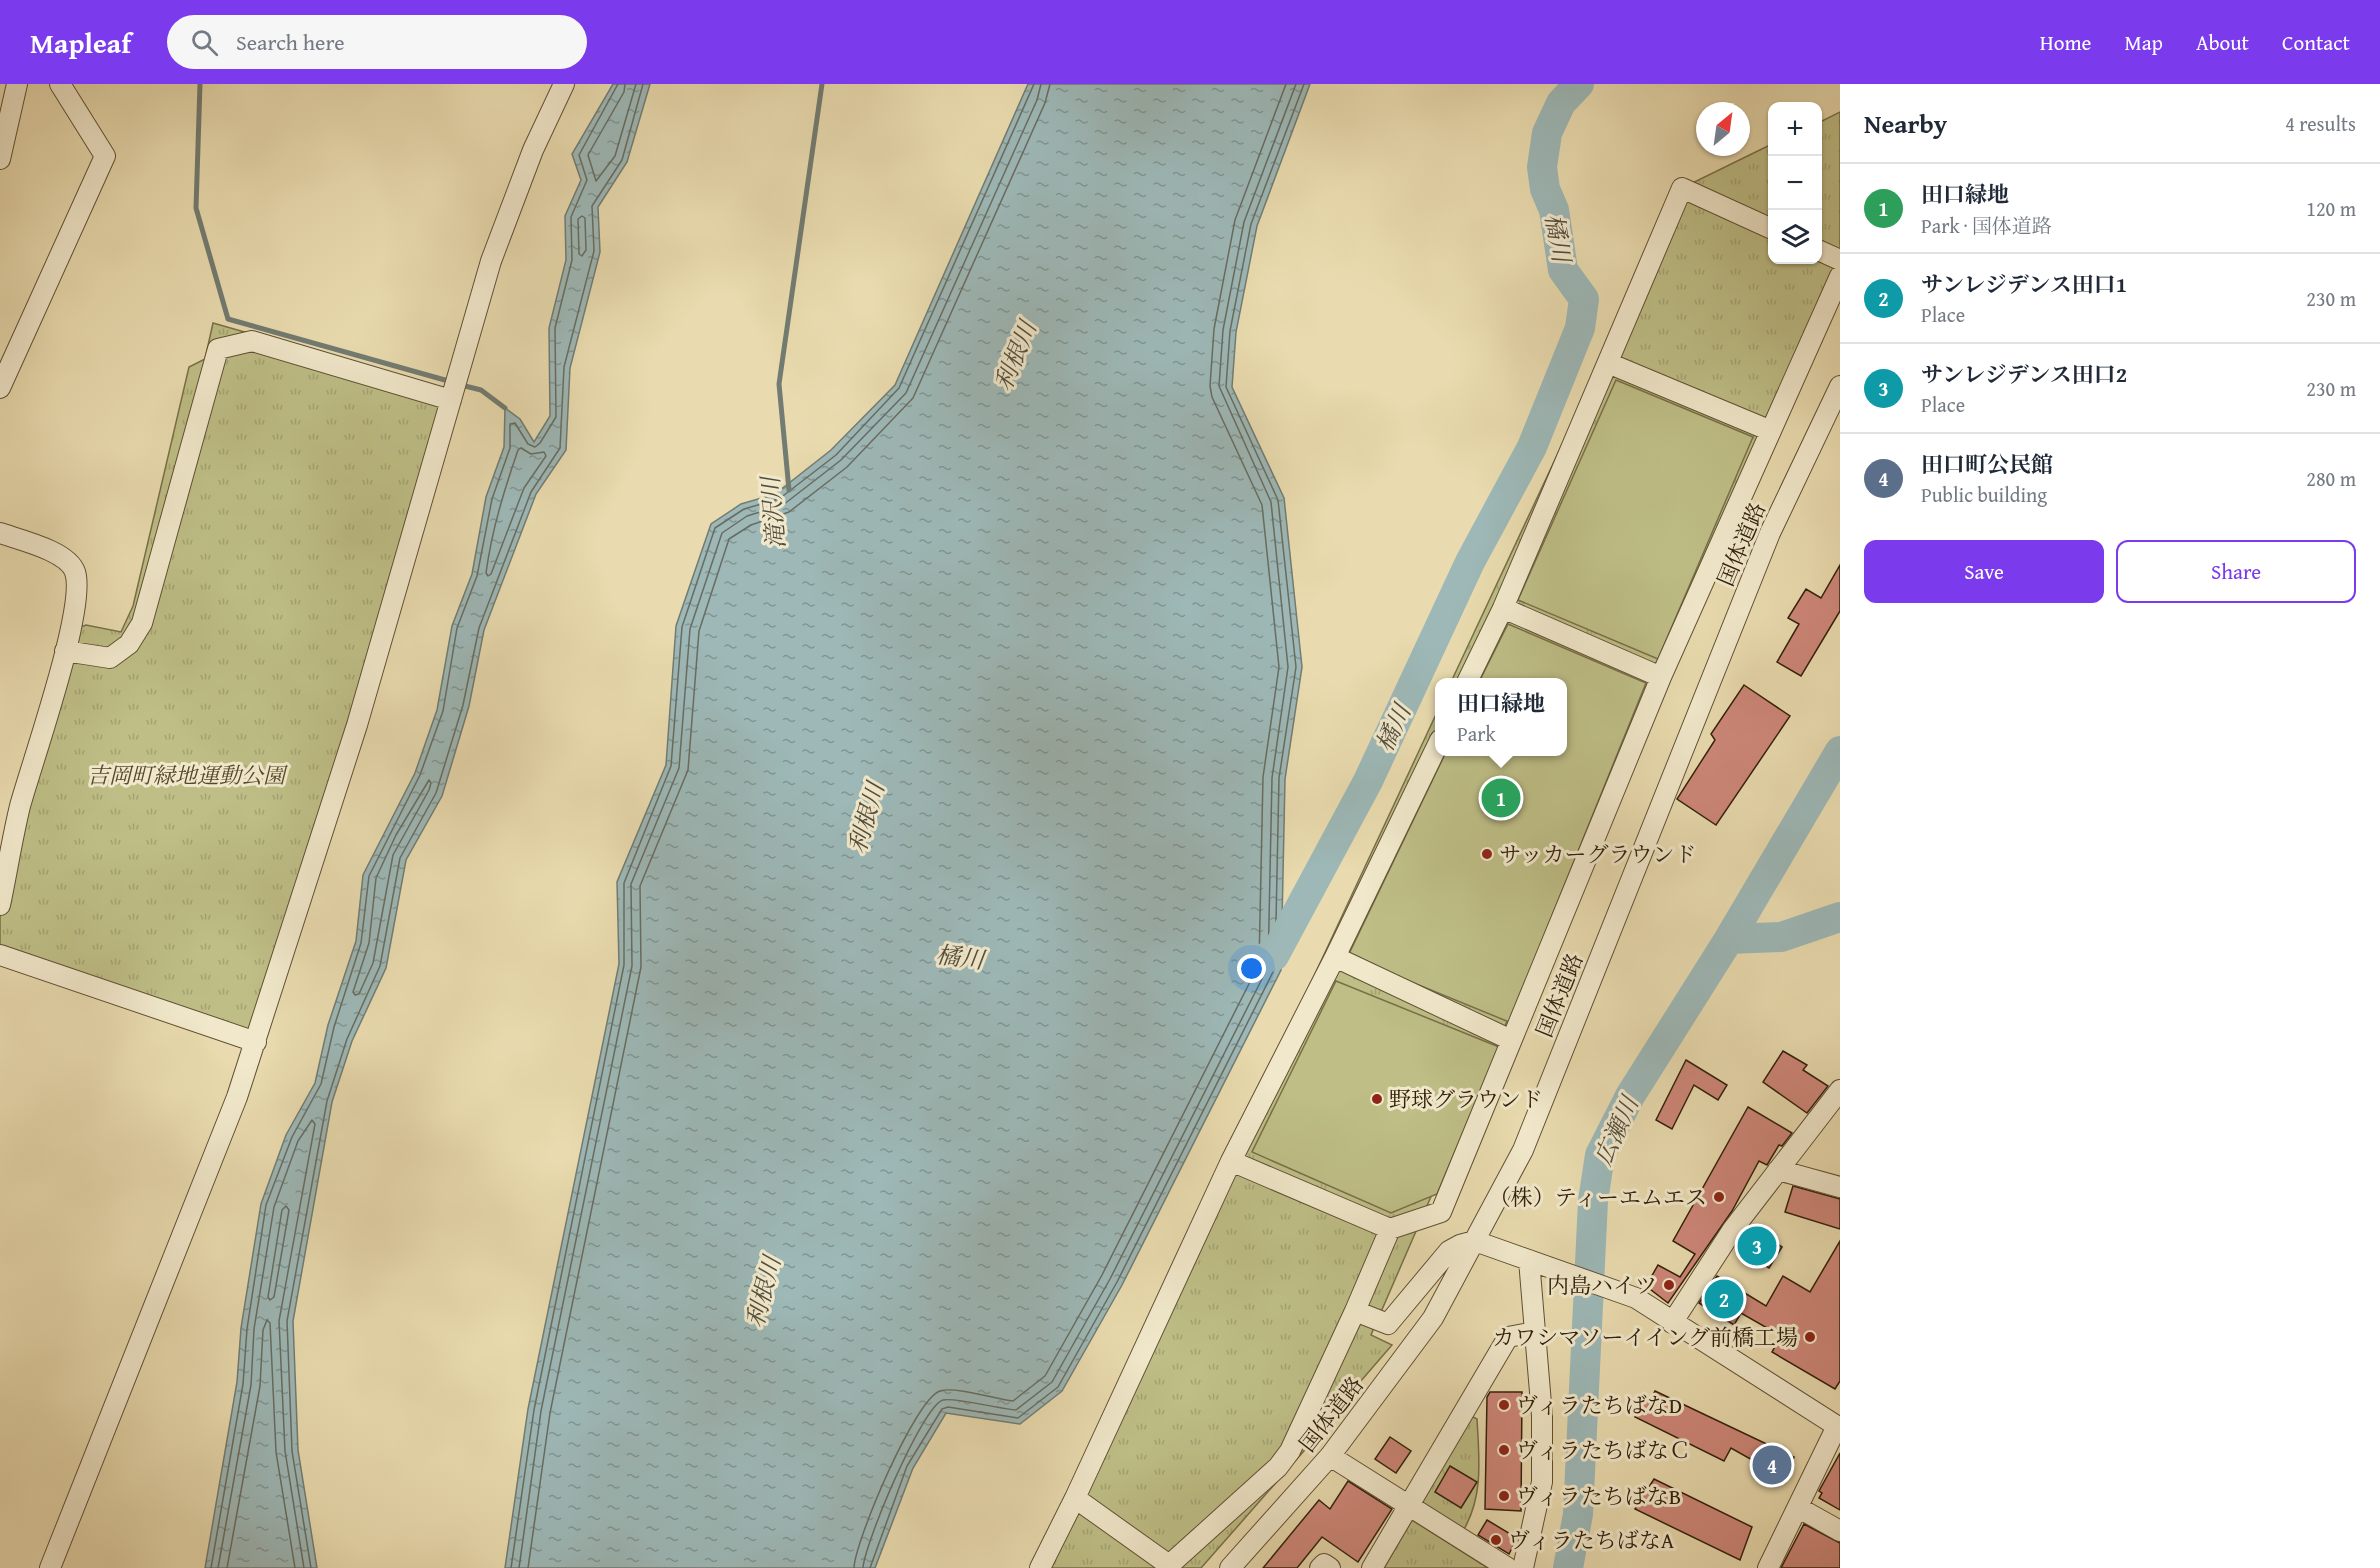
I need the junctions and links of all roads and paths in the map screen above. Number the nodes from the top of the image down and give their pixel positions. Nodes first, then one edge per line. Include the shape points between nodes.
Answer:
1 (17, 84) edge
2 (60, 84) edge
3 (564, 84) edge
4 (0, 159) edge
5 (1768, 227) edge
6 (1822, 252) edge
7 (1840, 260) edge
8 (1840, 276) edge
9 (1608, 363) junction
10 (1840, 386) edge
11 (0, 388) edge
12 (451, 400) junction
13 (1771, 431) junction
14 (0, 533) edge
15 (1503, 608) junction
16 (65, 651) junction
17 (1661, 676) junction
18 (1469, 678) edge
19 (1435, 750) edge
20 (0, 905) edge
21 (0, 955) edge
22 (1335, 957) junction
23 (1511, 1040) junction
24 (256, 1042) junction
25 (1840, 1090) edge
26 (1231, 1161) junction
27 (1778, 1170) junction
28 (1840, 1187) edge
29 (1390, 1229) junction
30 (1475, 1241) junction
31 (1529, 1260) junction
32 (1355, 1311) junction
33 (1672, 1323) junction
34 (1535, 1332) junction
35 (1839, 1427) edge
36 (1330, 1456) junction
37 (1075, 1498) junction
38 (1409, 1506) junction
39 (1799, 1508) junction
40 (1840, 1531) edge
41 (1168, 1566) edge
42 (50, 1568) edge
43 (1040, 1568) edge
44 (1230, 1568) edge
45 (1320, 1568) edge
46 (1330, 1568) edge
47 (1372, 1568) edge
48 (1508, 1568) edge
49 (1523, 1568) edge
50 (1768, 1568) edge

1 - 4 street
2 - 11 street via 105,156
3 - 12 street via 491,261
5 - 9 street via 1682,188
6 - 7 street
8 - 13 street
9 - 13 street
9 - 15 street
10 - 30 street, 国体道路 via 1770,533 1523,1150
12 - 16 street via 252,341 218,349 142,622 129,644 110,658
12 - 24 street via 357,725
13 - 17 street
14 - 16 street via 59,554 75,571 71,631
15 - 17 street
15 - 18 street
16 - 20 street via 20,807
17 - 23 street
19 - 22 street
21 - 24 street
22 - 23 street
22 - 26 street
23 - 29 street via 1441,1212
24 - 42 street
25 - 27 street
26 - 29 street
26 - 37 street
27 - 28 street
27 - 33 street via 1733,1229
29 - 32 street
30 - 31 street
30 - 32 street via 1449,1251 1388,1324
30 - 36 street, 国体道路 via 1433,1318
31 - 33 street via 1636,1298
31 - 34 street
32 - 41 street via 1290,1451 1278,1467
33 - 35 street
34 - 38 street via 1508,1337
34 - 49 street via 1542,1416 1542,1482
35 - 39 street
36 - 38 street
36 - 44 street, 国体道路
37 - 41 street
37 - 43 street
38 - 47 street
38 - 48 street
39 - 40 street
39 - 50 street
45 - 46 street via 1324,1564

